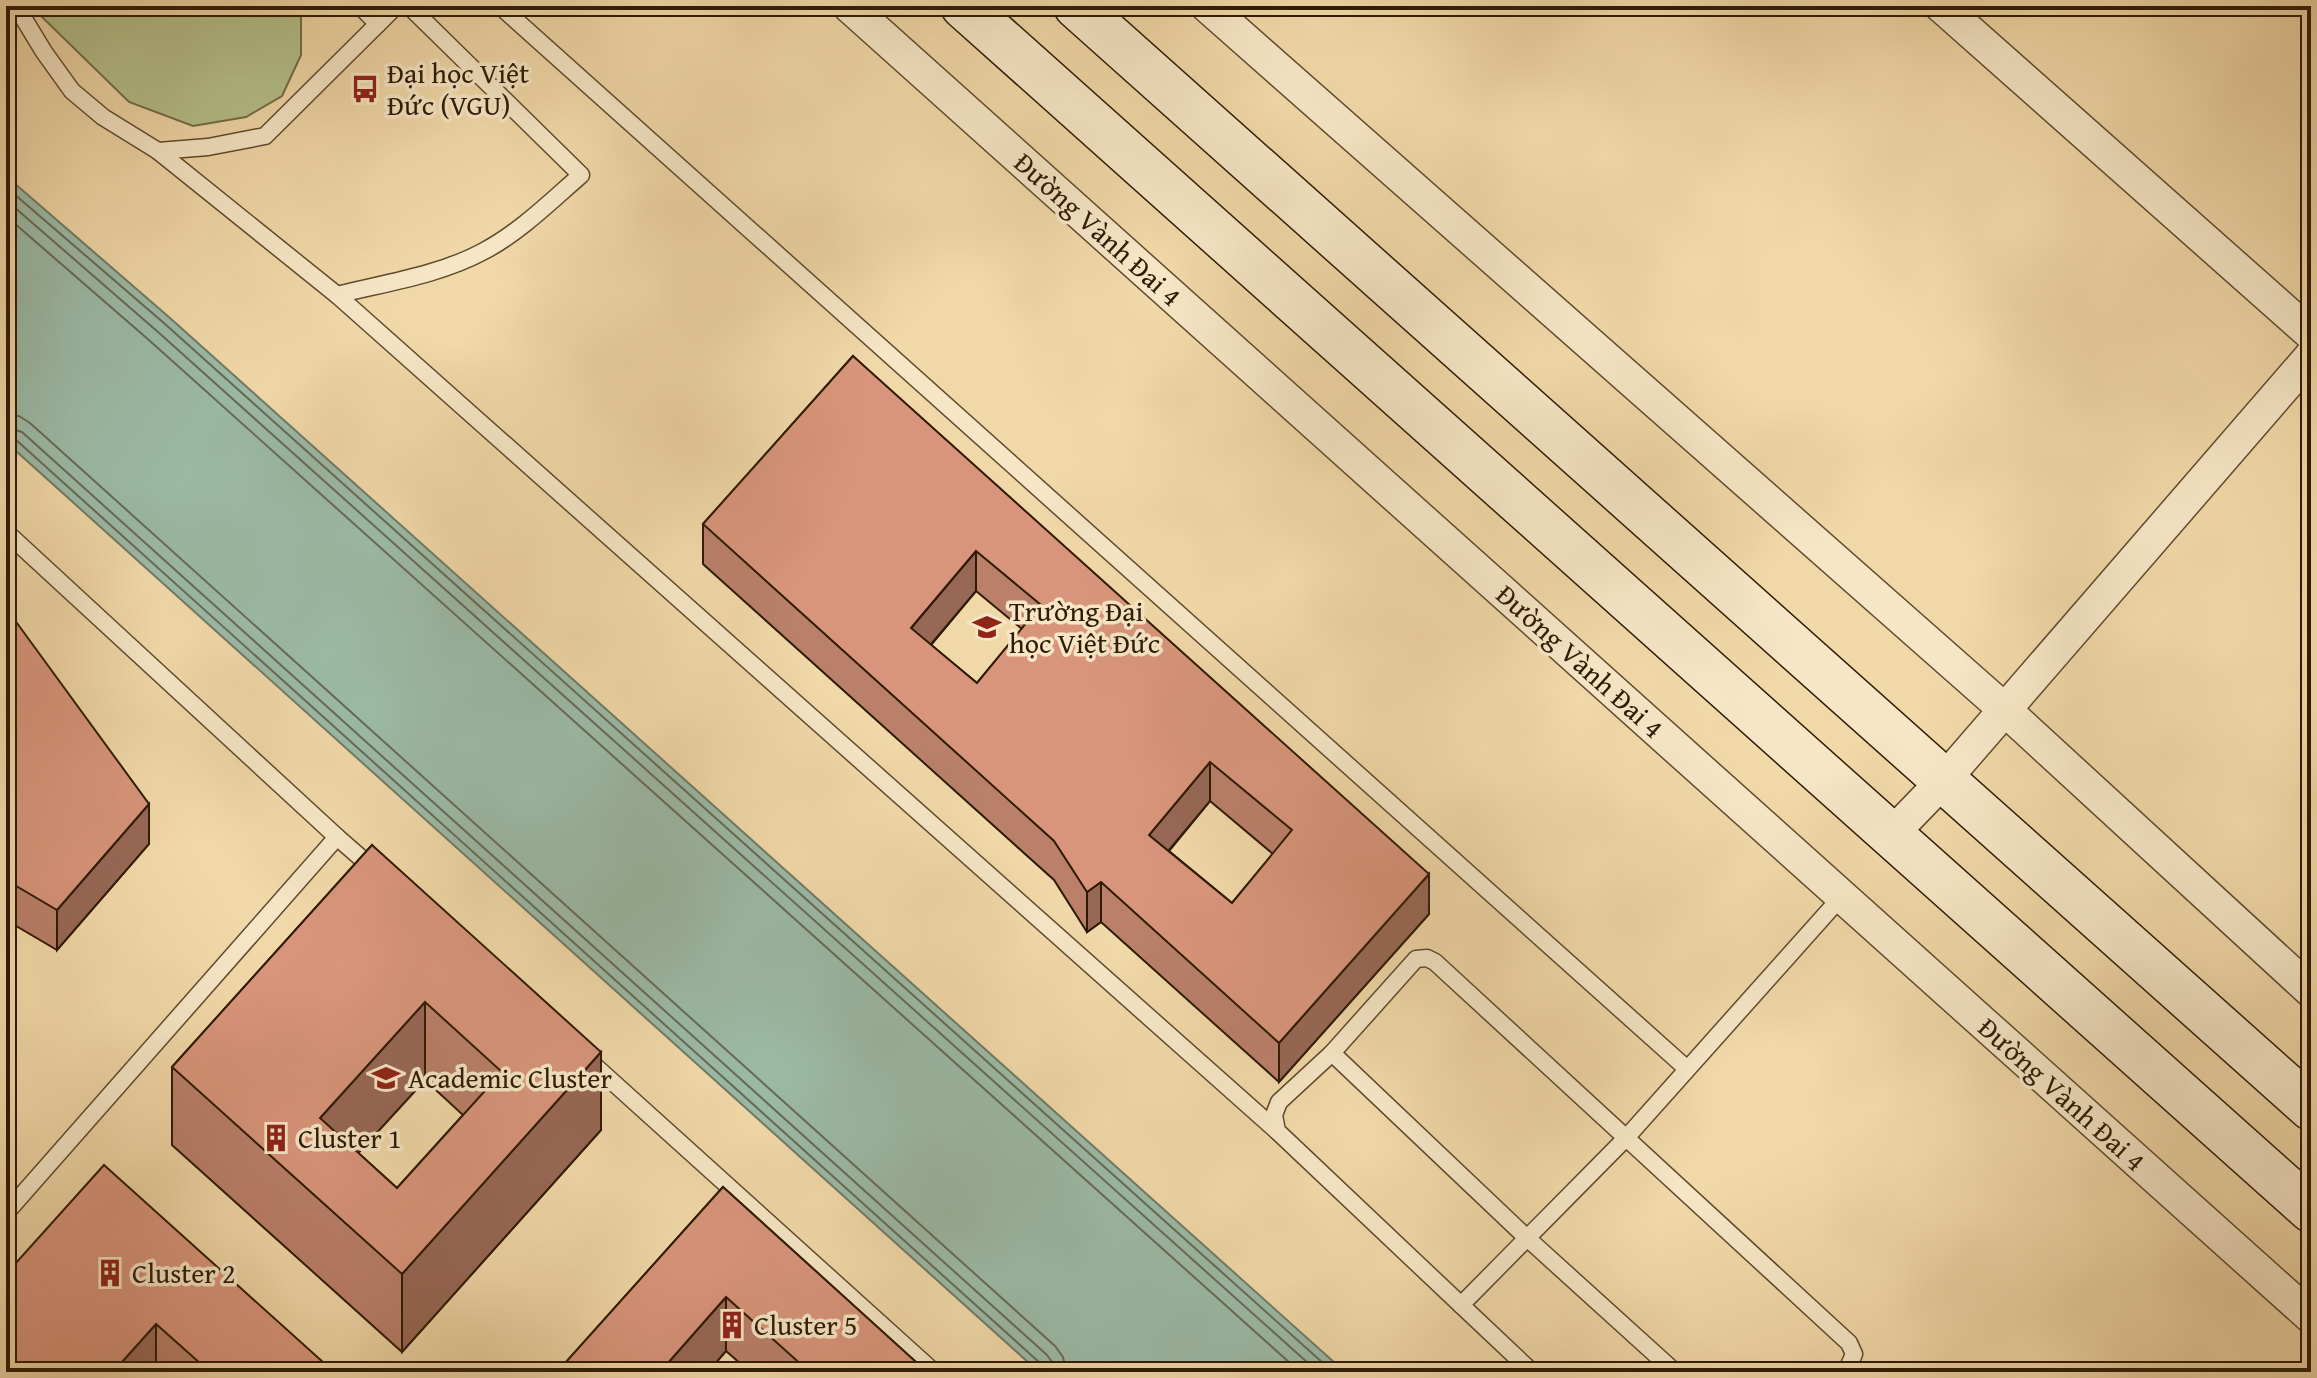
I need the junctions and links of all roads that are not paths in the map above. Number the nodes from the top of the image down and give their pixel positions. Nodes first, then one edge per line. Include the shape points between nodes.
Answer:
1 (16, 6) edge
2 (360, 6) edge
3 (396, 6) edge
4 (409, 6) edge
5 (500, 6) edge
6 (849, 6) edge
7 (963, 6) edge
8 (1076, 6) edge
9 (1207, 6) edge
10 (1941, 6) edge
11 (378, 24) junction
12 (158, 151) junction
13 (337, 295) junction
14 (2311, 334) edge
15 (2311, 356) edge
16 (6, 532) edge
17 (2004, 709) junction
18 (1944, 780) junction
19 (1891, 835) junction
20 (337, 837) junction
21 (393, 886) edge
22 (1842, 896) junction
23 (2311, 991) edge
24 (568, 1043) edge
25 (1332, 1053) junction
26 (1686, 1068) junction
27 (2311, 1108) edge
28 (1277, 1131) junction
29 (1626, 1138) junction
30 (2311, 1210) edge
31 (6, 1213) edge
32 (1527, 1238) junction
33 (1461, 1305) junction
34 (2311, 1317) edge
35 (934, 1372) edge
36 (1532, 1372) edge
37 (1675, 1372) edge
38 (1846, 1372) edge

1 - 12 lane via 72,91
2 - 11 lane
3 - 11 lane
4 - 13 lane via 581,175 484,251 428,273
5 - 26 lane
6 - 22 street, Đường Vành Đai 4
7 - 19 main road
8 - 18 main road
9 - 17 street
10 - 14 street
11 - 12 lane via 265,136
12 - 13 lane
13 - 28 lane
15 - 17 street
16 - 20 lane
17 - 18 street
17 - 23 street
18 - 19 street
18 - 27 main road
19 - 30 main road
20 - 21 lane
20 - 31 lane
22 - 26 lane
22 - 34 street, Đường Vành Đai 4
24 - 35 lane
25 - 28 lane via 1279,1102 1274,1115
25 - 29 lane via 1416,959 1427,958
25 - 32 lane
26 - 29 lane
28 - 33 lane
29 - 32 lane
29 - 38 lane via 1849,1343 1854,1354
32 - 33 lane
32 - 37 lane
33 - 36 lane

